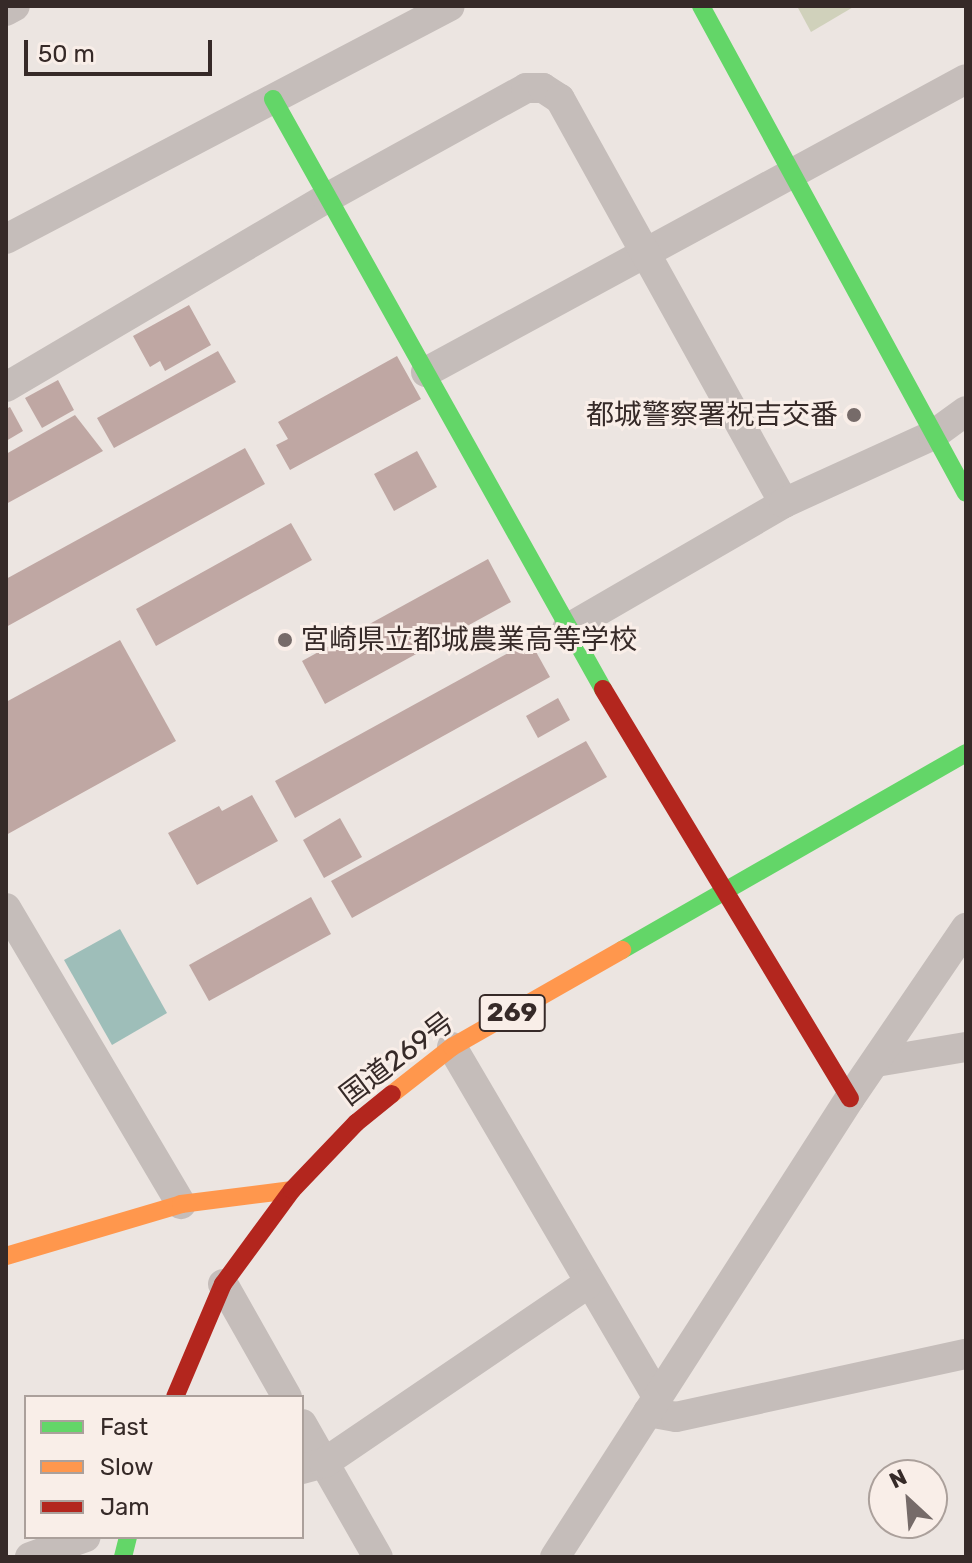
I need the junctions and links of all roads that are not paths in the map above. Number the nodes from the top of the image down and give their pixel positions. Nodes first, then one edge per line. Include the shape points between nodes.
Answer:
1 (15, 6) edge
2 (701, 6) edge
3 (443, 8) edge
4 (6, 11) edge
5 (963, 88) edge
6 (273, 99) junction
7 (792, 173) junction
8 (327, 198) junction
9 (9, 229) edge
10 (641, 254) junction
11 (426, 372) junction
12 (6, 387) edge
13 (966, 411) edge
14 (933, 435) junction
15 (966, 493) edge
16 (784, 503) junction
17 (567, 629) junction
18 (966, 753) edge
19 (721, 891) junction
20 (6, 908) edge
21 (966, 928) edge
22 (17, 949) edge
23 (452, 1047) junction
24 (966, 1047) edge
25 (876, 1062) junction
26 (850, 1098) junction
27 (292, 1190) junction
28 (181, 1204) junction
29 (6, 1256) edge
30 (223, 1284) junction
31 (587, 1284) junction
32 (966, 1354) edge
33 (176, 1395) edge
34 (286, 1395) edge
35 (652, 1404) junction
36 (304, 1432) edge
37 (313, 1466) edge
38 (80, 1539) edge
39 (30, 1557) edge
40 (378, 1557) edge
41 (555, 1557) edge

1 - 4 street
2 - 7 main road
3 - 6 street
5 - 7 street
6 - 8 main road
6 - 9 street
7 - 10 street
7 - 14 main road
8 - 10 street via 526,88 543,88 560,99
8 - 11 main road
8 - 12 street
10 - 11 street
10 - 16 street
11 - 17 main road
13 - 14 street
14 - 15 main road
14 - 16 street
16 - 17 street
17 - 19 main road
18 - 19 main road, 国道269号 / 269
19 - 23 main road, 国道269号 / 269
19 - 26 main road
20 - 22 street
21 - 25 street
22 - 28 street
23 - 27 main road, 国道269号 / 269 via 356,1123
23 - 31 street
24 - 25 street
25 - 26 street
26 - 35 street
27 - 28 main road
27 - 30 main road, 国道269号 / 269
28 - 29 main road
30 - 33 main road, 国道269号 / 269
30 - 34 street
31 - 35 street
31 - 37 street
32 - 35 street via 676,1417
35 - 41 street
36 - 37 street
37 - 40 street
38 - 39 street

